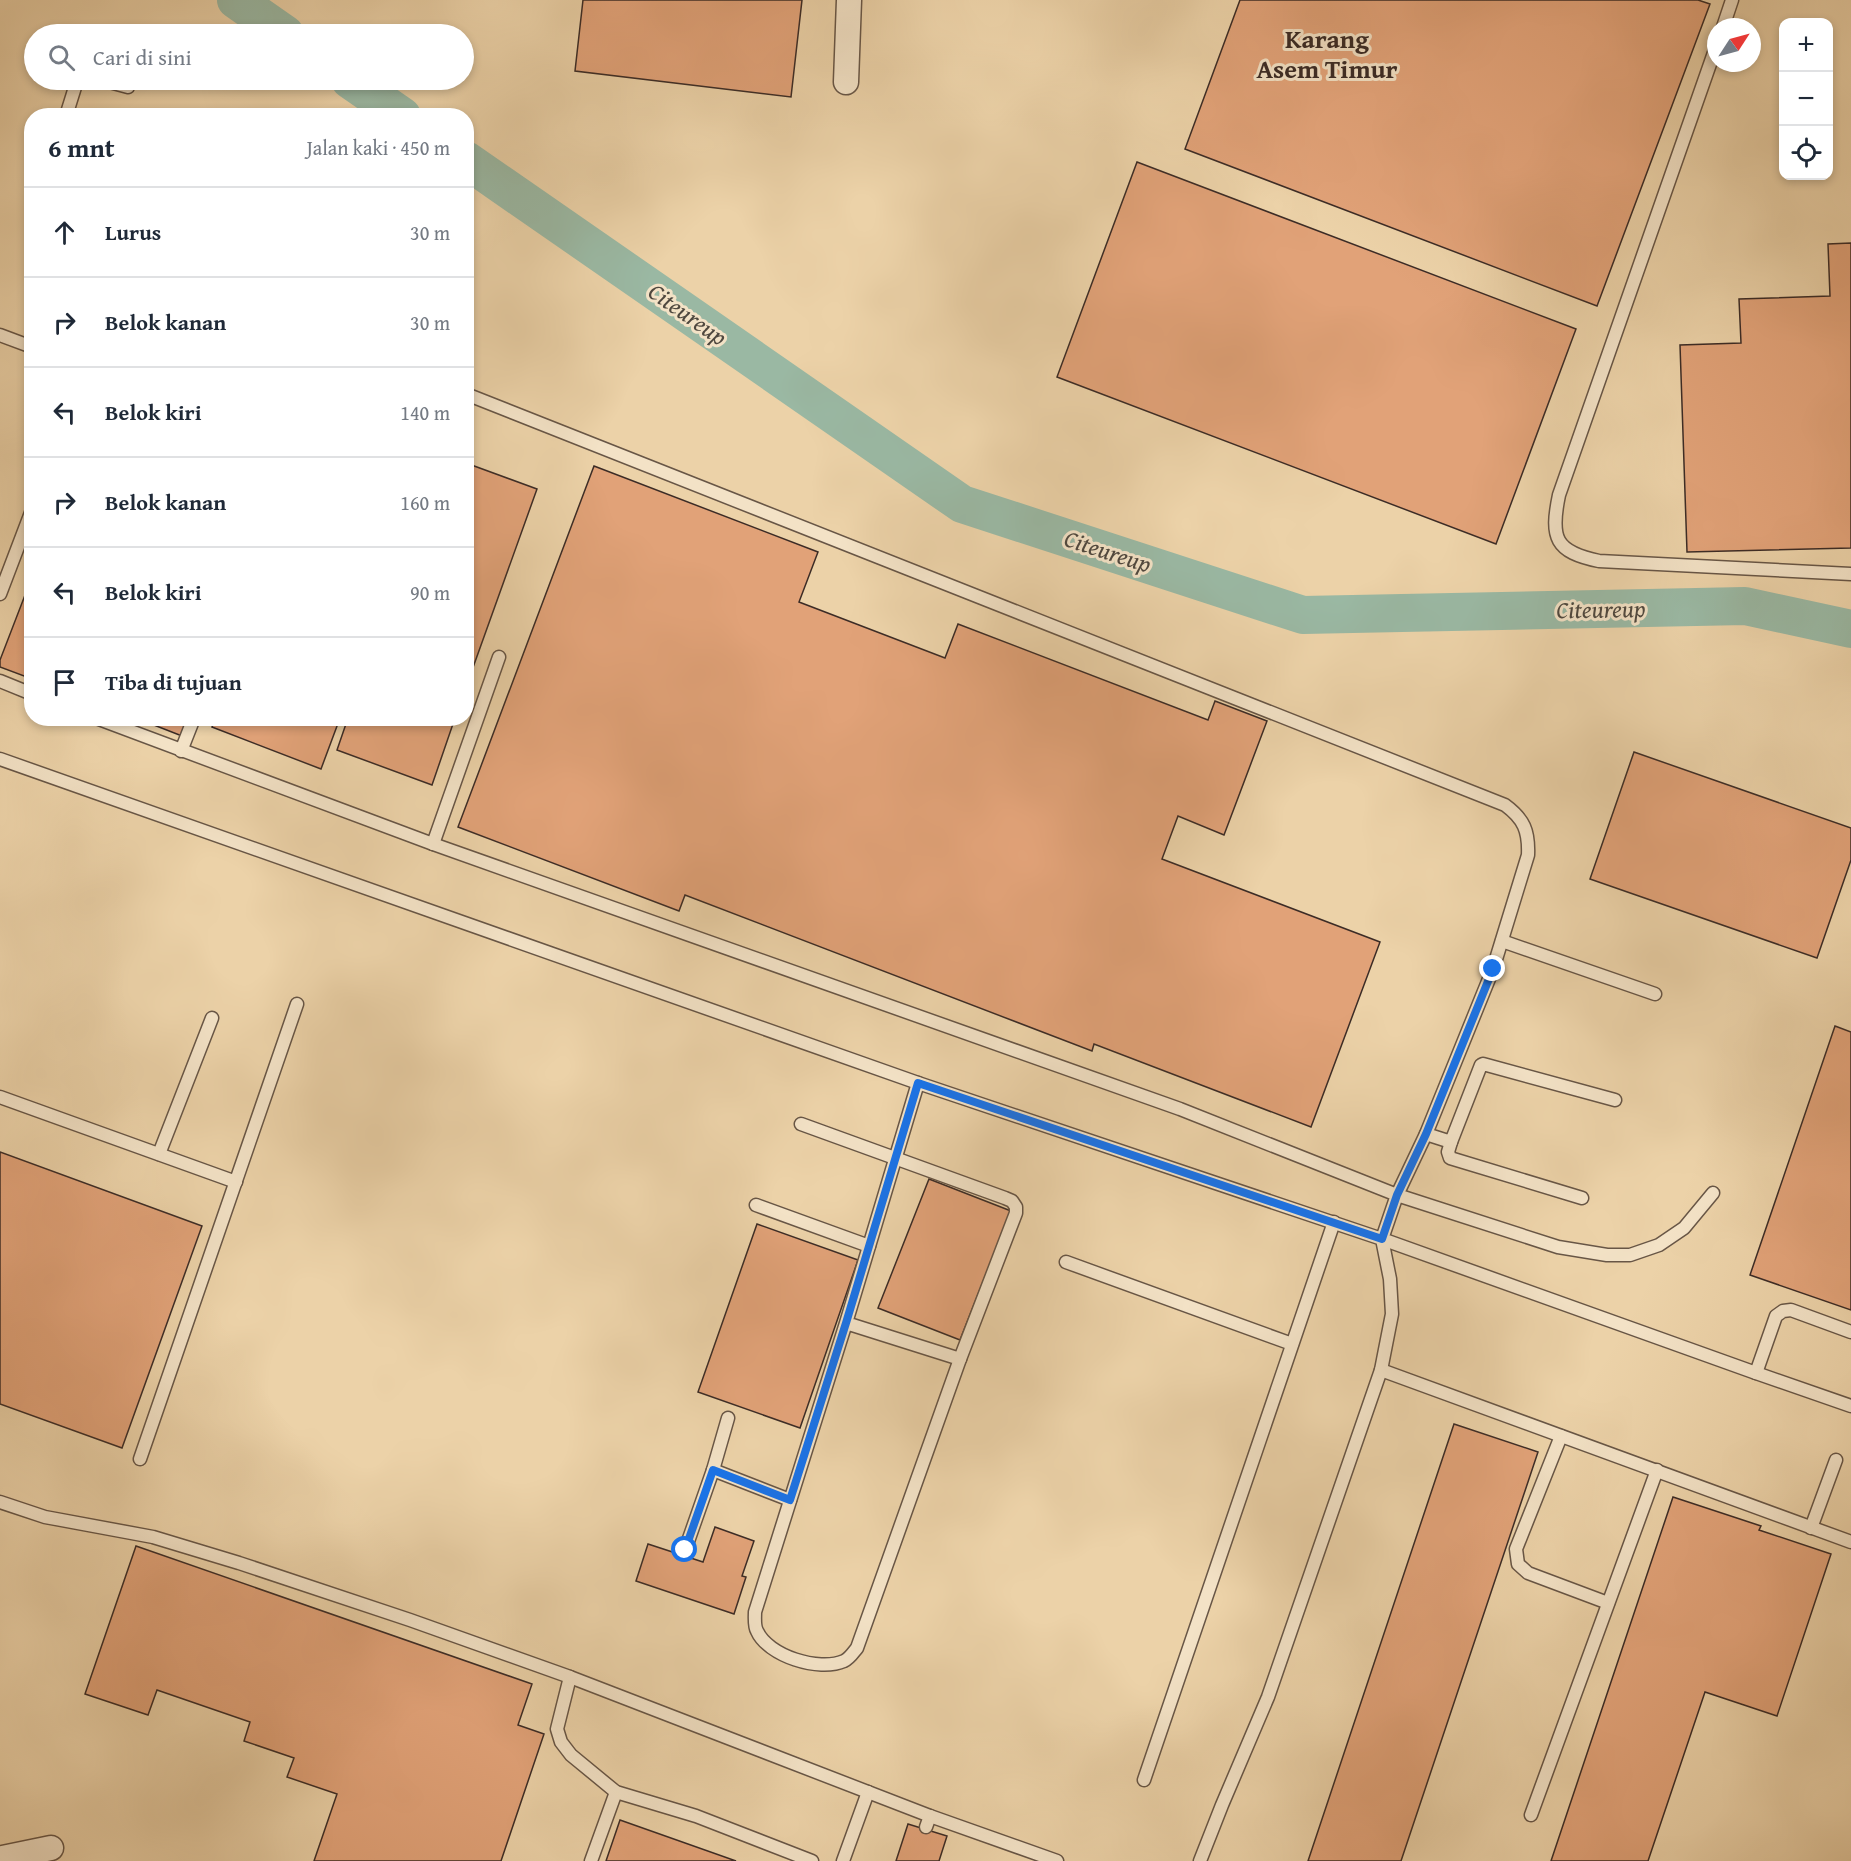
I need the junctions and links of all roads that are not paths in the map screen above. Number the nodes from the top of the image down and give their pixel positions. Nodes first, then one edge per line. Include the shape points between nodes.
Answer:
1 (849, 0) edge
2 (1732, 0) edge
3 (1726, 18) edge
4 (1707, 72) edge
5 (846, 82) dead end
6 (74, 90) edge
7 (68, 108) edge
8 (0, 335) edge
9 (24, 344) edge
10 (474, 397) edge
11 (24, 531) edge
12 (1851, 574) edge
13 (0, 594) edge
14 (499, 657) dead end
15 (0, 681) edge
16 (24, 691) edge
17 (117, 726) edge
18 (191, 726) edge
19 (181, 751) junction
20 (0, 759) edge
21 (434, 844) junction
22 (1502, 941) junction
23 (1655, 994) dead end
24 (297, 1004) dead end
25 (212, 1018) dead end
26 (918, 1083) junction
27 (0, 1097) edge
28 (1615, 1100) dead end
29 (801, 1124) dead end
30 (1426, 1134) junction
31 (1451, 1142) junction
32 (159, 1154) junction
33 (895, 1158) junction
34 (236, 1182) junction
35 (1713, 1193) dead end
36 (1397, 1195) junction
37 (1582, 1198) dead end
38 (756, 1206) dead end
39 (1334, 1222) junction
40 (1382, 1239) junction
41 (869, 1246) junction
42 (1066, 1262) dead end
43 (846, 1323) junction
44 (1851, 1332) edge
45 (1292, 1344) junction
46 (960, 1359) junction
47 (1381, 1370) junction
48 (1756, 1373) junction
49 (1851, 1406) edge
50 (728, 1418) dead end
51 (1561, 1436) junction
52 (140, 1459) dead end
53 (1836, 1460) dead end
54 (713, 1470) junction
55 (1657, 1470) junction
56 (790, 1500) junction
57 (0, 1502) edge
58 (1810, 1528) junction
59 (1851, 1542) edge
60 (685, 1550) dead end
61 (1608, 1603) junction
62 (570, 1677) junction
63 (1144, 1780) dead end
64 (616, 1792) junction
65 (867, 1792) junction
66 (1531, 1815) dead end
67 (51, 1848) dead end
68 (1, 1859) edge
69 (591, 1861) edge
70 (812, 1861) edge
71 (843, 1861) edge
72 (1057, 1861) edge
73 (1200, 1861) edge

1 - 5 street
2 - 3 lane
4 - 12 lane via 1559,495 1555,530 1564,547 1583,558 1599,561
6 - 7 lane
8 - 9 lane
10 - 22 lane via 1505,805 1518,815 1529,842
11 - 13 lane
14 - 21 lane
15 - 16 lane
17 - 19 lane
18 - 19 lane
19 - 21 lane
20 - 26 lane
21 - 36 lane via 1179,1109
22 - 23 lane
22 - 30 lane
24 - 34 lane
25 - 32 lane
26 - 33 lane
26 - 39 lane
27 - 32 lane
28 - 31 lane via 1483,1064
29 - 33 lane
30 - 31 lane
30 - 36 lane
31 - 37 lane via 1450,1158
32 - 34 lane
33 - 41 lane
33 - 46 lane via 1005,1198 1016,1207
34 - 52 lane
35 - 36 lane via 1684,1228 1659,1245 1630,1255 1558,1247
36 - 40 lane
38 - 41 lane
39 - 40 lane
39 - 45 lane
40 - 47 lane via 1392,1314
40 - 48 lane
41 - 43 lane
42 - 45 lane
43 - 46 lane
43 - 56 lane
44 - 48 lane via 1791,1310 1783,1311 1776,1316
45 - 63 lane
46 - 56 lane via 857,1648 845,1661 804,1664 772,1649 756,1630 755,1612
47 - 51 lane
47 - 73 lane via 1268,1697
48 - 49 lane
50 - 54 lane
51 - 55 lane
51 - 61 lane via 1516,1550 1518,1564 1528,1573
53 - 58 lane
54 - 56 lane
54 - 60 lane
55 - 58 lane
55 - 61 lane
57 - 62 lane via 82,1525 153,1537 410,1620
58 - 59 lane
61 - 66 lane
62 - 64 lane via 557,1729 561,1742
62 - 65 lane
64 - 69 lane
64 - 70 lane via 696,1816
65 - 71 lane
65 - 72 lane via 928,1822
67 - 68 street

